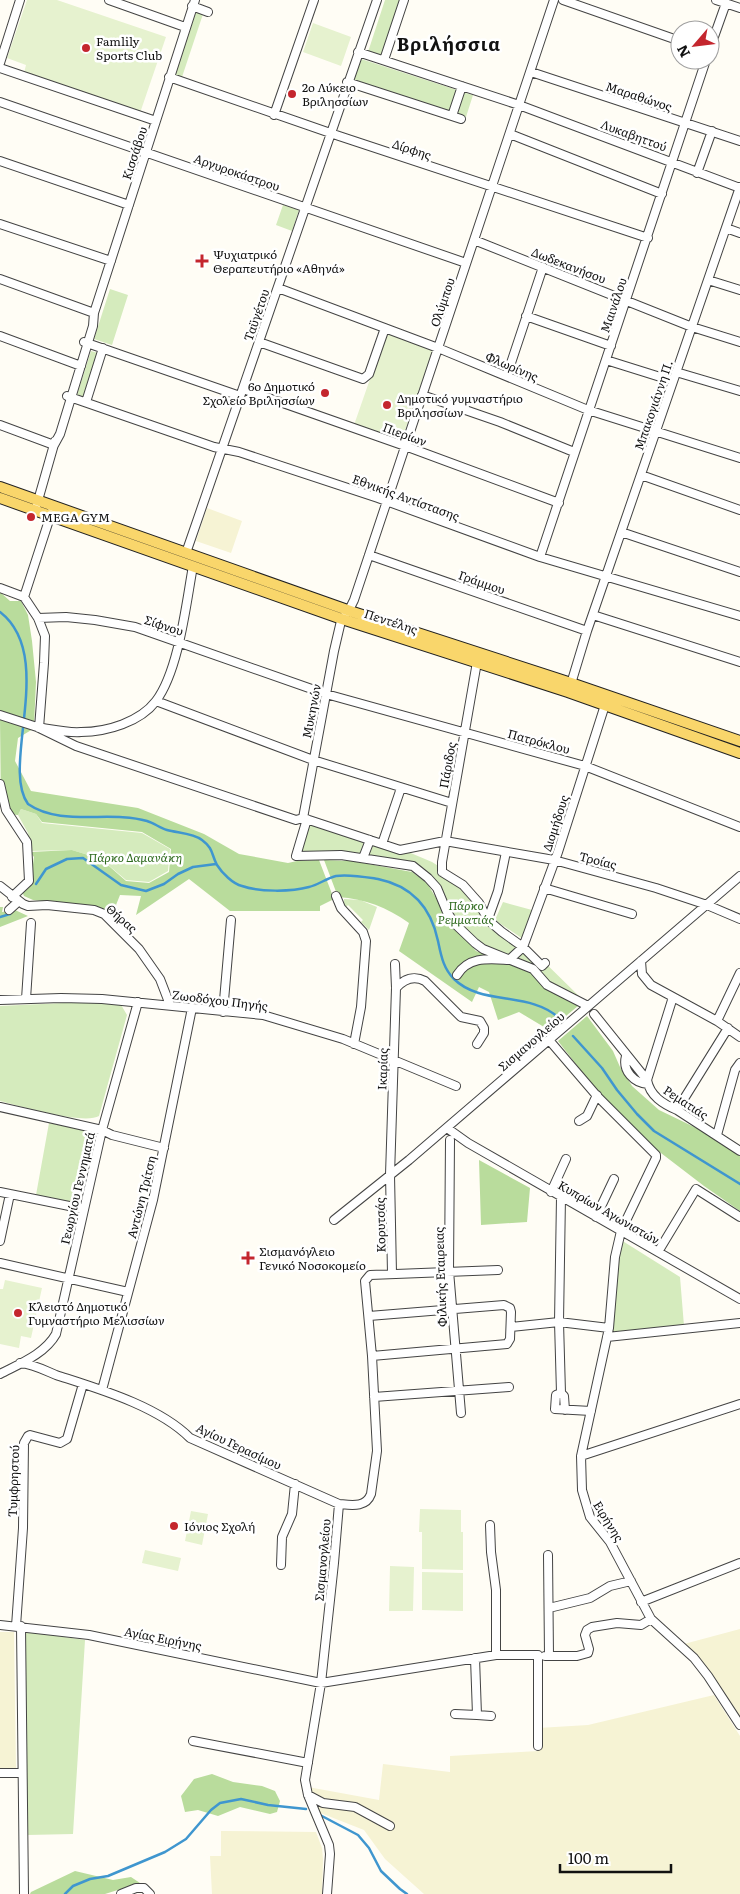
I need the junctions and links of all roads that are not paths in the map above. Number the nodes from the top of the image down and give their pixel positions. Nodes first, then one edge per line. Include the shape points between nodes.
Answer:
1 (20, 0) edge
2 (108, 0) edge
3 (314, 0) edge
4 (376, 0) edge
5 (404, 0) edge
6 (554, 0) edge
7 (563, 0) edge
8 (716, 0) edge
9 (193, 3) edge
10 (726, 3) junction
11 (740, 8) edge
12 (208, 12) dead end
13 (720, 20) edge
14 (186, 27) junction
15 (670, 37) edge
16 (358, 52) junction
17 (384, 60) junction
18 (0, 63) edge
19 (0, 68) edge
20 (703, 70) edge
21 (531, 72) junction
22 (169, 78) junction
23 (347, 82) junction
24 (462, 86) junction
25 (0, 102) edge
26 (520, 105) junction
27 (274, 114) junction
28 (452, 116) junction
29 (461, 119) dead end
30 (156, 121) junction
31 (685, 124) junction
32 (712, 131) junction
33 (331, 134) junction
34 (510, 134) junction
35 (740, 141) edge
36 (146, 152) junction
37 (0, 161) edge
38 (673, 162) junction
39 (697, 173) junction
40 (492, 187) junction
41 (740, 188) edge
42 (662, 194) junction
43 (129, 205) junction
44 (306, 208) junction
45 (0, 224) edge
46 (726, 228) junction
47 (740, 233) edge
48 (648, 238) junction
49 (474, 240) junction
50 (111, 261) junction
51 (466, 263) junction
52 (543, 267) junction
53 (0, 279) edge
54 (708, 280) junction
55 (278, 288) junction
56 (740, 290) edge
57 (626, 300) junction
58 (94, 313) junction
59 (526, 316) junction
60 (692, 327) junction
61 (385, 328) junction
62 (0, 336) edge
63 (85, 342) junction
64 (259, 342) junction
65 (740, 342) edge
66 (611, 346) junction
67 (103, 348) junction
68 (438, 348) junction
69 (606, 360) junction
70 (78, 365) junction
71 (676, 372) junction
72 (506, 375) junction
73 (673, 381) junction
74 (740, 391) edge
75 (242, 393) junction
76 (422, 395) junction
77 (69, 396) junction
78 (86, 402) junction
79 (588, 410) junction
80 (0, 426) edge
81 (656, 432) junction
82 (54, 445) junction
83 (405, 446) junction
84 (223, 447) junction
85 (574, 452) junction
86 (740, 458) edge
87 (641, 476) junction
88 (0, 487) edge
89 (0, 498) edge
90 (387, 501) junction
91 (559, 503) junction
92 (37, 504) junction
93 (53, 510) junction
94 (740, 510) edge
95 (621, 532) junction
96 (186, 553) junction
97 (369, 555) junction
98 (540, 557) junction
99 (193, 566) junction
100 (740, 572) edge
101 (606, 575) junction
102 (0, 588) edge
103 (24, 597) junction
104 (349, 610) junction
105 (592, 615) junction
106 (740, 616) edge
107 (38, 618) junction
108 (342, 619) junction
109 (587, 631) junction
110 (178, 641) junction
111 (477, 662) junction
112 (740, 662) edge
113 (569, 686) junction
114 (326, 694) junction
115 (156, 701) junction
116 (605, 705) junction
117 (0, 715) edge
118 (38, 728) junction
119 (78, 732) junction
120 (464, 733) junction
121 (739, 739) edge
122 (76, 746) junction
123 (740, 753) edge
124 (313, 760) junction
125 (585, 766) junction
126 (0, 784) edge
127 (401, 788) junction
128 (452, 802) junction
129 (305, 819) junction
130 (740, 827) edge
131 (370, 840) junction
132 (382, 844) junction
133 (443, 844) junction
134 (400, 850) junction
135 (506, 852) junction
136 (363, 858) junction
137 (554, 860) junction
138 (397, 865) junction
139 (442, 872) junction
140 (740, 876) edge
141 (432, 883) junction
142 (0, 886) edge
143 (544, 888) junction
144 (336, 896) dead end
145 (16, 899) junction
146 (707, 905) junction
147 (9, 910) dead end
148 (632, 914) dead end
149 (488, 918) junction
150 (740, 919) edge
151 (232, 920) dead end
152 (31, 923) dead end
153 (523, 946) junction
154 (509, 960) junction
155 (641, 961) junction
156 (545, 962) dead end
157 (395, 964) dead end
158 (740, 973) edge
159 (457, 975) dead end
160 (396, 988) junction
161 (673, 997) junction
162 (26, 999) junction
163 (0, 1000) edge
164 (138, 1002) junction
165 (170, 1005) junction
166 (588, 1006) junction
167 (192, 1008) junction
168 (223, 1012) junction
169 (594, 1014) dead end
170 (717, 1021) junction
171 (728, 1028) junction
172 (740, 1037) edge
173 (549, 1040) junction
174 (354, 1044) junction
175 (476, 1044) dead end
176 (394, 1061) junction
177 (740, 1064) edge
178 (647, 1082) junction
179 (456, 1086) dead end
180 (597, 1095) junction
181 (0, 1107) edge
182 (677, 1110) junction
183 (461, 1116) junction
184 (579, 1121) dead end
185 (102, 1130) junction
186 (445, 1130) junction
187 (717, 1134) junction
188 (450, 1140) junction
189 (465, 1141) junction
190 (164, 1148) junction
191 (740, 1151) edge
192 (566, 1159) dead end
193 (390, 1175) junction
194 (614, 1179) dead end
195 (0, 1192) edge
196 (551, 1192) junction
197 (10, 1194) junction
198 (560, 1197) junction
199 (84, 1209) junction
200 (596, 1217) junction
201 (740, 1217) edge
202 (334, 1220) dead end
203 (620, 1231) junction
204 (0, 1241) edge
205 (658, 1252) junction
206 (0, 1263) edge
207 (498, 1270) dead end
208 (449, 1271) junction
209 (392, 1273) junction
210 (68, 1278) junction
211 (128, 1292) junction
212 (740, 1300) edge
213 (452, 1309) junction
214 (369, 1316) junction
215 (559, 1322) junction
216 (740, 1323) edge
217 (511, 1327) junction
218 (608, 1332) junction
219 (454, 1348) junction
220 (372, 1356) junction
221 (20, 1363) junction
222 (0, 1374) edge
223 (83, 1384) junction
224 (509, 1387) dead end
225 (102, 1390) junction
226 (459, 1391) junction
227 (561, 1393) junction
228 (374, 1398) junction
229 (740, 1404) edge
230 (565, 1410) junction
231 (591, 1411) junction
232 (461, 1413) dead end
233 (581, 1456) junction
234 (295, 1484) junction
235 (339, 1504) junction
236 (490, 1525) dead end
237 (548, 1555) dead end
238 (740, 1563) edge
239 (281, 1565) dead end
240 (631, 1581) junction
241 (641, 1602) junction
242 (549, 1608) junction
243 (651, 1619) junction
244 (0, 1625) edge
245 (18, 1626) junction
246 (496, 1655) junction
247 (538, 1655) junction
248 (548, 1656) junction
249 (475, 1658) junction
250 (321, 1682) junction
251 (455, 1714) dead end
252 (477, 1715) junction
253 (491, 1716) dead end
254 (740, 1725) edge
255 (192, 1741) dead end
256 (538, 1746) dead end
257 (308, 1763) junction
258 (0, 1773) edge
259 (22, 1773) junction
260 (308, 1795) junction
261 (390, 1826) dead end
262 (24, 1894) edge
263 (121, 1894) edge
264 (150, 1894) edge
265 (327, 1894) edge

1 - 18 street
2 - 14 street
3 - 27 street
4 - 16 street, Ταϋγέτου
5 - 17 street
6 - 21 street, Ολύμπου
7 - 15 street
8 - 10 street
9 - 12 street
9 - 14 street, Κισσάβου
10 - 11 street
10 - 13 street
14 - 22 street, Κισσάβου
16 - 17 street, Λυκαβηττού
16 - 23 street, Ταϋγέτου
17 - 24 street, Λυκαβηττού
19 - 30 street
20 - 31 street, Μαινάλου
21 - 26 street, Ολύμπου
21 - 31 street, Μαραθώνος
22 - 27 street, Δίρφης
22 - 30 street, Κισσάβου
23 - 28 street
23 - 33 street, Ταϋγέτου
24 - 26 street, Λυκαβηττού
24 - 28 street
25 - 36 street, Αργυροκάστρου
26 - 34 street, Ολύμπου
26 - 38 street, Λυκαβηττού
27 - 33 street, Δίρφης
28 - 29 street
30 - 36 street, Κισσάβου
31 - 32 street, Μαραθώνος
31 - 38 street, Μαινάλου
32 - 35 street, Μαραθώνος
32 - 39 street
33 - 40 street, Δίρφης
33 - 44 street, Ταϋγέτου
34 - 40 street, Ολύμπου
34 - 42 street
36 - 43 street, Κισσάβου
36 - 44 street, Αργυροκάστρου
37 - 43 street
38 - 39 street, Λυκαβηττού
38 - 42 street, Μαινάλου
39 - 41 street, Λυκαβηττού
40 - 48 street, Δίρφης
40 - 49 street, Ολύμπου
41 - 46 street, Μπακογιάννη Π.
42 - 48 street, Μαινάλου
43 - 50 street, Κισσάβου
44 - 51 street, Αργυροκάστρου
44 - 55 street, Ταϋγέτου
45 - 50 street
46 - 47 street
46 - 54 street, Μπακογιάννη Π.
48 - 57 street, Μαινάλου
49 - 51 street, Ολύμπου
49 - 52 street, Δωδεκανήσου
50 - 58 street, Κισσάβου
51 - 68 street, Ολύμπου
52 - 57 street, Δωδεκανήσου
52 - 59 street
53 - 58 street
54 - 56 street
54 - 60 street, Μπακογιάννη Π.
55 - 61 street, Φλωρίνης
55 - 64 street, Ταϋγέτου
57 - 60 street, Δωδεκανήσου
57 - 66 street, Μαινάλου
58 - 63 street, Κισσάβου via 93,326
59 - 66 street
59 - 72 street
60 - 65 street, Δωδεκανήσου
60 - 71 street, Μπακογιάννη Π.
61 - 64 street via 369,374 363,379
61 - 68 street, Φλωρίνης
62 - 70 street
63 - 67 street, Πιερίων
63 - 70 street, Κισσάβου
64 - 75 street, Ταϋγέτου
66 - 69 street, Μαινάλου
67 - 75 street, Πιερίων
67 - 78 street
68 - 72 street, Φλωρίνης
68 - 76 street, Ολύμπου
69 - 73 street
69 - 79 street, Μαινάλου
70 - 77 street, Κισσάβου
71 - 73 street, Μπακογιάννη Π.
71 - 74 street
72 - 79 street, Φλωρίνης
73 - 81 street, Μπακογιάννη Π.
75 - 83 street, Πιερίων
75 - 84 street, Ταϋγέτου
76 - 83 street, Ολύμπου
76 - 85 street
77 - 78 street, Εθνικής Αντίστασης
77 - 82 street, Κισσάβου
78 - 84 street, Εθνικής Αντίστασης via 214,447
79 - 81 street, Φλωρίνης
79 - 85 street, Μαινάλου
80 - 82 street
81 - 86 street, Φλωρίνης
81 - 87 street, Μπακογιάννη Π.
82 - 92 street, Κισσάβου
83 - 90 street, Ολύμπου
83 - 91 street, Πιερίων
84 - 90 street, Εθνικής Αντίστασης
84 - 96 street, Ταϋγέτου
85 - 91 street, Μαινάλου
87 - 94 street
87 - 95 street, Μπακογιάννη Π.
88 - 92 main road, Πεντέλης
89 - 92 main road, Πεντέλης
90 - 97 street, Ολύμπου
90 - 98 street, Εθνικής Αντίστασης
91 - 98 street, Μαινάλου
92 - 93 main road, Πεντέλης
93 - 96 main road, Πεντέλης
93 - 99 main road, Πεντέλης
93 - 103 street
95 - 100 street
95 - 101 street, Μπακογιάννη Π.
96 - 104 main road, Πεντέλης
97 - 104 street, Ολύμπου
97 - 109 street, Γράμμου
98 - 101 street, Εθνικής Αντίστασης
99 - 108 main road, Πεντέλης
99 - 110 street
101 - 105 street, Μπακογιάννη Π.
101 - 106 street, Εθνικής Αντίστασης
102 - 103 street
103 - 107 street
104 - 108 street, Μυκηνών
104 - 113 main road, Πεντέλης
105 - 109 street, Μπακογιάννη Π.
105 - 112 street
107 - 110 street, Σίφνου via 96,620 135,627
107 - 118 street via 45,646
108 - 111 main road, Πεντέλης
108 - 114 street, Μυκηνών
109 - 113 street, Μπακογιάννη Π.
110 - 114 street, Σίφνου
110 - 115 street via 167,681
111 - 113 main road, Πεντέλης
111 - 120 street, Πάριδος
113 - 116 main road, Πεντέλης
113 - 121 main road, Πεντέλης
114 - 120 street, Πατρόκλου
114 - 124 street, Μυκηνών
115 - 119 street via 119,726
115 - 124 street
116 - 123 main road, Πεντέλης
116 - 125 street, Διομήδους
117 - 118 street
118 - 119 street
118 - 122 street
119 - 122 street
120 - 125 street, Πατρόκλου
120 - 128 street, Πάριδος
122 - 129 street via 296,820
124 - 127 street
124 - 129 street, Μυκηνών
125 - 130 street, Πατρόκλου
125 - 137 street, Διομήδους
126 - 145 street via 6,810 27,842 28,881
127 - 128 street
127 - 132 street
128 - 133 street, Πάριδος
129 - 131 street
129 - 136 street, Μυκηνών via 296,856
131 - 132 street
131 - 136 street
132 - 134 street
133 - 134 street
133 - 135 street, Τροίας
133 - 139 street, Πάριδος
134 - 138 street
135 - 137 street, Τροίας
135 - 149 street
136 - 138 street
137 - 143 street, Διομήδους
137 - 146 street, Τροίας via 621,877
138 - 141 street via 413,866
139 - 141 street
139 - 149 street via 463,885
140 - 146 street, Σισμανογλείου
141 - 154 street via 447,912 463,933 483,949
142 - 145 street
143 - 148 street
143 - 153 street, Διομήδους
144 - 174 street via 366,941 361,1007
145 - 147 street
145 - 165 street, Θήρας via 28,906 78,908 104,914 139,949 160,979
146 - 150 street, Τροίας
146 - 155 street, Σισμανογλείου
149 - 153 street
151 - 168 street
152 - 162 street
153 - 154 street
153 - 156 street via 542,966
154 - 159 street via 480,959 462,968
154 - 166 street via 533,969 547,985
155 - 161 street via 642,974 647,981
155 - 166 street, Σισμανογλείου
157 - 160 street, Ικαρίας
158 - 170 street
160 - 175 street via 411,978 425,981 461,1017 483,1024 484,1033
160 - 176 street, Ικαρίας
161 - 170 street
161 - 178 street
162 - 163 street, Ζωοδόχου Πηγής
162 - 164 street, Ζωοδόχου Πηγής
164 - 165 street, Ζωοδόχου Πηγής
164 - 185 street, Γεωργίου Γεννηματά
165 - 167 street, Ζωοδόχου Πηγής
166 - 173 street, Σισμανογλείου
167 - 168 street, Ζωοδόχου Πηγής
167 - 190 street, Αντώνη Τρίτση
168 - 174 street, Ζωοδόχου Πηγής via 263,1015
169 - 178 street, Ρεματιάς
170 - 171 street
171 - 172 street
171 - 182 street
173 - 180 street
173 - 183 street, Σισμανογλείου
174 - 176 street, Ζωοδόχου Πηγής
176 - 179 street, Ζωοδόχου Πηγής
176 - 193 street, Ικαρίας
177 - 187 street via 735,1070
178 - 182 street, Ρεματιάς via 661,1102
180 - 184 street via 587,1116
180 - 203 street, Ειρήνης via 656,1155
181 - 185 street
182 - 187 street, Ρεματιάς
183 - 186 street, Σισμανογλείου
183 - 189 street via 460,1126
185 - 190 street
185 - 199 street, Γεωργίου Γεννηματά
186 - 188 street
186 - 189 street, Κυπρίων Αγωνιστών
186 - 193 street, Σισμανογλείου
187 - 191 street, Ρεματιάς
188 - 189 street, Κυπρίων Αγωνιστών
188 - 208 street, Φιλικής Εταιρειας
189 - 196 street, Κυπρίων Αγωνιστών
190 - 211 street, Αντώνη Τρίτση
192 - 196 street
193 - 202 street, Σισμανογλείου
193 - 209 street, Κορυτσάς
194 - 200 street
195 - 197 street
196 - 198 street, Κυπρίων Αγωνιστών
197 - 199 street
197 - 204 street
198 - 200 street, Κυπρίων Αγωνιστών
198 - 215 street
199 - 210 street, Γεωργίου Γεννηματά
200 - 203 street, Κυπρίων Αγωνιστών
201 - 205 street via 696,1189
203 - 205 street, Κυπρίων Αγωνιστών
203 - 218 street, Ειρήνης
205 - 212 street, Κυπρίων Αγωνιστών
206 - 210 street
207 - 208 street
208 - 209 street
208 - 213 street, Φιλικής Εταιρειας
209 - 214 street, Σισμανογλείου via 370,1275 366,1279
210 - 211 street
210 - 221 street, Γεωργίου Γεννηματά via 56,1334 45,1349
211 - 225 street, Αντώνη Τρίτση
213 - 214 street
213 - 217 street via 507,1306 511,1312
213 - 219 street, Φιλικής Εταιρειας
214 - 220 street, Σισμανογλείου
215 - 217 street
215 - 218 street
215 - 227 street
216 - 218 street
217 - 219 street via 510,1340 506,1344
218 - 231 street, Ειρήνης
219 - 220 street
219 - 226 street, Φιλικής Εταιρειας
220 - 228 street, Σισμανογλείου
221 - 222 street, Γεωργίου Γεννηματά
221 - 223 street, Αγίου Γερασίμου
223 - 225 street, Αγίου Γερασίμου
223 - 245 street, Τυμφρηστού via 68,1439 60,1443 30,1435 24,1443
224 - 226 street
225 - 234 street, Αγίου Γερασίμου via 156,1413 190,1438
226 - 228 street
226 - 232 street, Φιλικής Εταιρειας
227 - 230 street
227 - 230 street via 556,1395 555,1409
228 - 235 street, Σισμανογλείου via 376,1451 370,1497 362,1504
229 - 233 street
230 - 231 street
231 - 233 street, Ειρήνης
233 - 240 street, Ειρήνης via 586,1509 610,1542
234 - 235 street, Αγίου Γερασίμου
234 - 239 street via 292,1514 282,1537
235 - 250 street, Σισμανογλείου
236 - 246 street via 496,1590
237 - 242 street
238 - 241 street
240 - 241 street, Ειρήνης
240 - 242 street via 610,1586 590,1598
241 - 243 street, Ειρήνης
242 - 248 street
243 - 248 street via 641,1625 617,1623 592,1627 585,1635 590,1649 588,1653
243 - 254 street, Ειρήνης via 699,1664
244 - 245 street, Αγίας Ειρήνης
245 - 250 street, Αγίας Ειρήνης via 89,1635
245 - 259 street, Τυμφρηστού
246 - 247 street
246 - 249 street
247 - 248 street
247 - 256 street
249 - 250 street
249 - 252 street
250 - 257 street, Σισμανογλείου
251 - 252 street
252 - 253 street
255 - 257 street
257 - 260 street, Σισμανογλείου via 305,1780
258 - 259 street
259 - 262 street, Τυμφρηστού
260 - 261 street via 323,1802 355,1807
260 - 265 street, Σισμανογλείου via 329,1845
263 - 264 street via 144,1888

